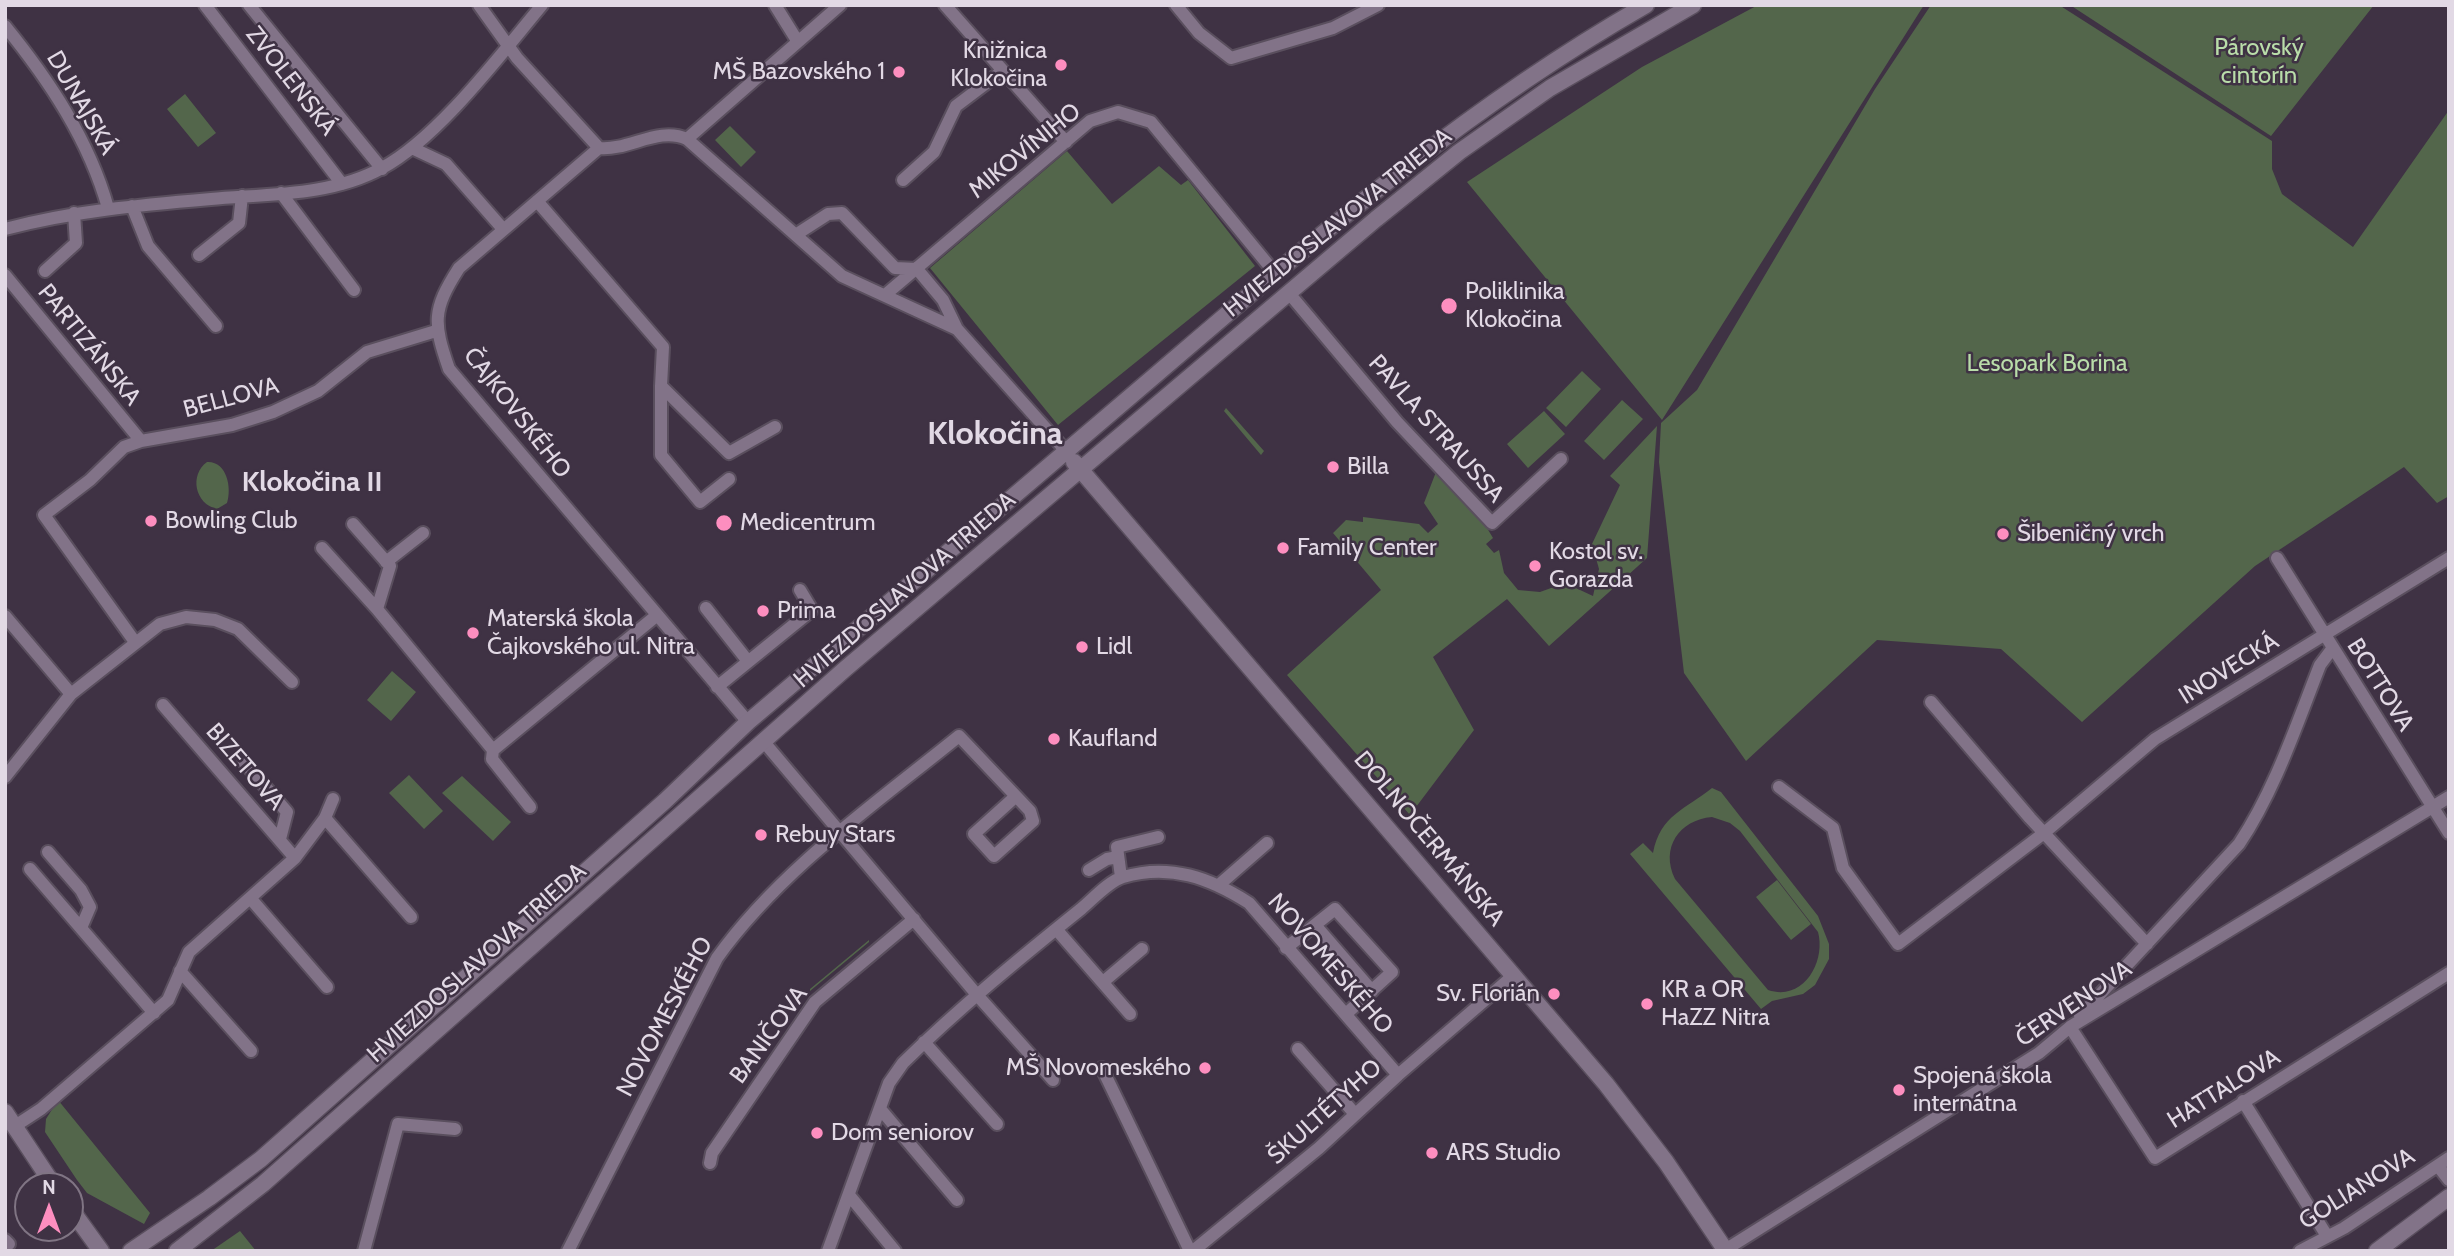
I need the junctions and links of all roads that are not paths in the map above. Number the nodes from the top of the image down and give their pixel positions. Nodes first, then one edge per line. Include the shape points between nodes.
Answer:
1 (205, 5) edge
2 (249, 5) edge
3 (479, 5) edge
4 (542, 5) edge
5 (775, 5) edge
6 (840, 5) edge
7 (945, 5) edge
8 (1175, 5) edge
9 (1378, 5) edge
10 (1646, 5) edge
11 (1693, 5) edge
12 (5, 26) edge
13 (798, 42) junction
14 (510, 45) junction
15 (1001, 72) junction
16 (687, 139) junction
17 (1066, 142) junction
18 (412, 148) junction
19 (599, 148) junction
20 (382, 169) junction
21 (903, 180) dead end
22 (342, 184) junction
23 (281, 193) junction
24 (242, 197) junction
25 (537, 201) junction
26 (132, 206) junction
27 (108, 208) junction
28 (74, 213) junction
29 (5, 229) edge
30 (503, 229) junction
31 (797, 234) junction
32 (199, 254) dead end
33 (917, 269) junction
34 (45, 271) dead end
35 (1275, 273) junction
36 (5, 275) edge
37 (354, 290) dead end
38 (1289, 292) junction
39 (885, 295) junction
40 (216, 326) dead end
41 (957, 330) junction
42 (436, 331) junction
43 (661, 386) junction
44 (775, 426) dead end
45 (141, 441) junction
46 (1066, 452) junction
47 (1561, 459) dead end
48 (1081, 470) junction
49 (729, 479) dead end
50 (353, 524) dead end
51 (423, 533) dead end
52 (323, 548) dead end
53 (2277, 558) dead end
54 (2449, 558) edge
55 (386, 562) junction
56 (800, 590) dead end
57 (893, 597) junction
58 (706, 607) dead end
59 (377, 609) junction
60 (5, 615) edge
61 (908, 615) junction
62 (656, 616) junction
63 (2324, 636) junction
64 (135, 642) junction
65 (2332, 649) junction
66 (747, 660) junction
67 (292, 682) dead end
68 (717, 687) junction
69 (71, 694) junction
70 (1931, 702) dead end
71 (163, 705) dead end
72 (748, 722) junction
73 (764, 742) junction
74 (493, 750) junction
75 (244, 762) dead end
76 (5, 777) edge
77 (1779, 787) dead end
78 (1015, 797) junction
79 (2449, 797) edge
80 (333, 799) dead end
81 (530, 807) dead end
82 (2433, 807) junction
83 (325, 818) junction
84 (2044, 833) junction
85 (2449, 833) edge
86 (840, 834) junction
87 (1158, 837) dead end
88 (280, 839) junction
89 (1267, 843) dead end
90 (48, 852) dead end
91 (1118, 857) junction
92 (295, 858) junction
93 (30, 869) dead end
94 (1089, 870) dead end
95 (1121, 877) junction
96 (1220, 884) junction
97 (251, 899) junction
98 (411, 917) dead end
99 (914, 919) junction
100 (1315, 925) junction
101 (81, 928) junction
102 (1056, 929) junction
103 (2147, 944) junction
104 (1286, 948) junction
105 (1142, 949) dead end
106 (180, 971) junction
107 (2449, 973) edge
108 (1514, 975) junction
109 (1103, 982) junction
110 (327, 987) dead end
111 (1372, 991) junction
112 (978, 996) junction
113 (154, 1013) junction
114 (1130, 1014) dead end
115 (1346, 1014) junction
116 (2070, 1027) junction
117 (924, 1042) junction
118 (1298, 1049) dead end
119 (250, 1051) dead end
120 (1101, 1068) dead end
121 (1398, 1075) junction
122 (1053, 1080) dead end
123 (2243, 1101) junction
124 (882, 1111) junction
125 (5, 1112) edge
126 (1355, 1114) junction
127 (996, 1124) dead end
128 (15, 1126) junction
129 (456, 1129) dead end
130 (2443, 1162) edge
131 (710, 1163) dead end
132 (45, 1172) edge
133 (2449, 1180) edge
134 (849, 1195) junction
135 (2449, 1197) edge
136 (957, 1200) dead end
137 (84, 1227) edge
138 (2327, 1236) junction
139 (1726, 1250) edge
140 (101, 1251) edge
141 (131, 1251) edge
142 (177, 1251) edge
143 (364, 1251) edge
144 (568, 1251) edge
145 (828, 1251) edge
146 (895, 1251) edge
147 (1192, 1251) edge
148 (2300, 1251) edge
149 (2376, 1251) edge

1 - 22 street, ZVOLENSKÁ
2 - 20 street, ZVOLENSKÁ
3 - 14 street
4 - 14 street
5 - 13 street
6 - 13 street
7 - 15 street
8 - 9 street via 1199,33 1231,58 1333,28
10 - 35 street, HVIEZDOSLAVOVA TRIEDA via 1472,115 1345,212
11 - 38 street, HVIEZDOSLAVOVA TRIEDA via 1550,88 1493,127
12 - 27 street, DUNAJSKÁ via 47,79 99,176
13 - 16 street
14 - 18 street
14 - 19 street
15 - 17 street
15 - 21 street via 956,106 934,152
16 - 19 street via 663,135 621,148
16 - 31 street
17 - 33 street, MIKOVÍNIHO
17 - 35 street, MIKOVÍNIHO via 1090,121 1118,112 1150,122
18 - 20 street
18 - 30 street via 446,164
19 - 25 street, ČAJKOVSKÉHO
20 - 22 street
22 - 23 street
23 - 24 street
23 - 37 street
24 - 26 street
24 - 32 street via 239,223
25 - 30 street, ČAJKOVSKÉHO
25 - 43 street via 663,347
26 - 27 street
26 - 40 street via 148,246
27 - 28 street
28 - 29 street
28 - 34 street, PARTIZÁNSKA via 76,243
30 - 42 street, ČAJKOVSKÉHO via 459,268 443,294
31 - 33 street via 828,214 842,213 895,268
31 - 39 street via 842,276
33 - 39 street, MIKOVÍNIHO
33 - 41 street via 943,300
35 - 38 street
35 - 46 street, HVIEZDOSLAVOVA TRIEDA
36 - 45 street, PARTIZÁNSKA
38 - 47 street, PAVLA STRAUSSA via 1397,422 1492,523
38 - 48 street, HVIEZDOSLAVOVA TRIEDA
39 - 41 street
41 - 46 street
42 - 45 street, BELLOVA via 367,352 318,391 273,412 232,425
42 - 62 street, ČAJKOVSKÉHO via 449,369
43 - 44 street via 729,453
43 - 49 street via 661,456 700,502
45 - 64 street, BELLOVA via 124,447 44,515
46 - 48 street, DOLNOČERMÁNSKA
46 - 57 street, HVIEZDOSLAVOVA TRIEDA
48 - 61 street, HVIEZDOSLAVOVA TRIEDA
48 - 108 street, DOLNOČERMÁNSKA
50 - 55 street
51 - 55 street
52 - 59 street
53 - 63 street, BOTTOVA
54 - 63 street, INOVECKÁ
55 - 59 street via 390,566
56 - 66 street via 812,610
57 - 61 street
57 - 72 street, HVIEZDOSLAVOVA TRIEDA
58 - 66 street
59 - 74 street
60 - 69 street
61 - 73 street, HVIEZDOSLAVOVA TRIEDA
62 - 68 street, ČAJKOVSKÉHO
62 - 74 street
63 - 65 street, BOTTOVA
63 - 84 street, INOVECKÁ via 2155,739
64 - 67 street via 160,624 186,617 215,620 238,629
64 - 69 street
65 - 82 street, BOTTOVA
65 - 103 street via 2320,665 2250,827
66 - 68 street
68 - 72 street, ČAJKOVSKÉHO
69 - 76 street
70 - 84 street
71 - 88 street, BIZETOVA
72 - 73 street
72 - 141 street, HVIEZDOSLAVOVA TRIEDA via 261,1158
73 - 86 street
73 - 142 street, HVIEZDOSLAVOVA TRIEDA via 263,1184
74 - 81 street via 492,759
75 - 88 street via 287,813
77 - 84 street, INOVECKÁ via 1833,828 1843,868 1898,944
78 - 78 street via 1030,811 1032,821 994,856 974,834
78 - 86 street, NOVOMESKÉHO via 959,736
79 - 82 street, ČERVENOVA
80 - 83 street
82 - 85 street, BOTTOVA
82 - 116 street, ČERVENOVA
83 - 92 street
83 - 98 street
84 - 103 street
86 - 99 street
86 - 144 street, NOVOMESKÉHO via 744,920 717,958
87 - 91 street via 1117,847
88 - 92 street, BIZETOVA
89 - 96 street
90 - 101 street via 90,907
91 - 94 street
91 - 95 street
92 - 97 street
93 - 101 street
95 - 96 street, NOVOMESKÉHO via 1191,873
95 - 102 street
96 - 104 street, NOVOMESKÉHO via 1249,903
97 - 106 street via 189,952
97 - 110 street
99 - 112 street
99 - 131 street, BANIČOVA via 815,1002 712,1153
100 - 104 street
100 - 111 street
100 - 111 street via 1335,909 1392,972
101 - 113 street
102 - 109 street
102 - 112 street
103 - 116 street
104 - 115 street, NOVOMESKÉHO
105 - 109 street
106 - 113 street via 168,1000
106 - 119 street
107 - 123 street, HATTALOVA
108 - 121 street, ŠKULTÉTYHO
108 - 139 street, DOLNOČERMÁNSKA via 1641,1128
109 - 114 street
111 - 115 street
112 - 117 street
112 - 122 street
113 - 128 street
115 - 121 street, NOVOMESKÉHO
116 - 123 street, HATTALOVA via 2155,1158
116 - 139 street, ČERVENOVA via 2039,1053
117 - 124 street via 889,1083
117 - 127 street
118 - 126 street
120 - 147 street, ŠKULTÉTYHO
121 - 126 street, ŠKULTÉTYHO
123 - 138 street
124 - 134 street
124 - 136 street
125 - 128 street
126 - 147 street, ŠKULTÉTYHO
128 - 132 street
129 - 143 street via 398,1124
130 - 133 street, GOLIANOVA
130 - 138 street, GOLIANOVA
134 - 145 street
134 - 146 street
135 - 149 street
137 - 140 street
138 - 148 street, GOLIANOVA

